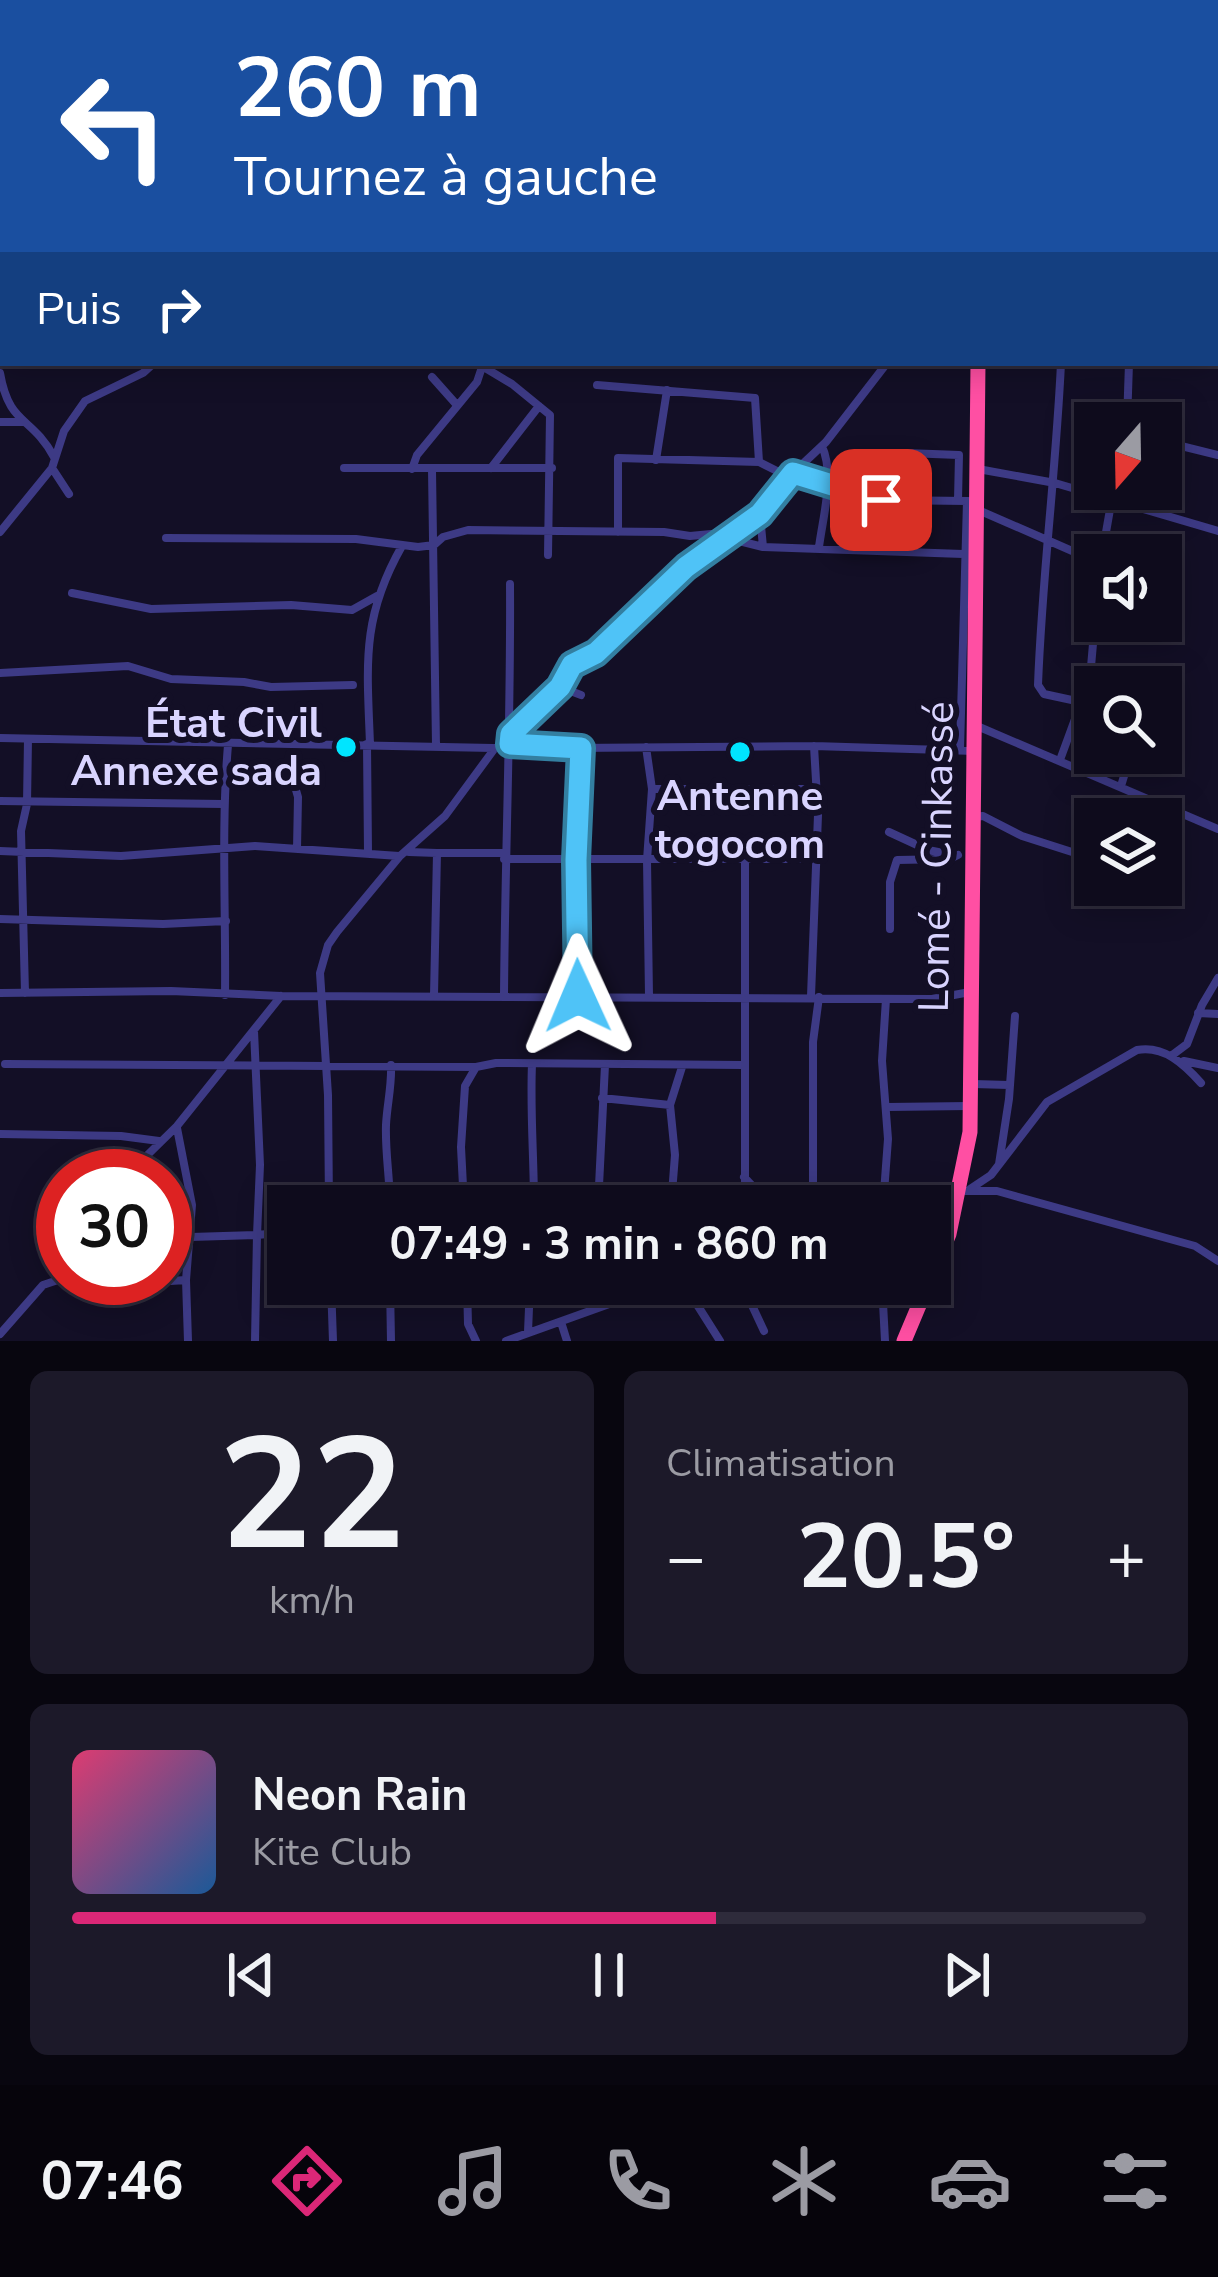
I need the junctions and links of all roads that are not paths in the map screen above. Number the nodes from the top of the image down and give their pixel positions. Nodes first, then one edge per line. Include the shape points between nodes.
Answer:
1 (151, 366) edge
2 (480, 366) edge
3 (481, 366) edge
4 (885, 366) edge
5 (978, 366) edge
6 (1061, 366) edge
7 (1129, 366) edge
8 (0, 373) edge
9 (432, 376) dead end
10 (597, 385) dead end
11 (667, 390) junction
12 (1128, 402) edge
13 (456, 404) junction
14 (539, 406) junction
15 (0, 422) edge
16 (24, 422) junction
17 (822, 446) junction
18 (1182, 446) edge
19 (906, 453) dead end
20 (1218, 455) edge
21 (656, 460) junction
22 (53, 463) junction
23 (759, 463) junction
24 (344, 468) dead end
25 (491, 468) junction
26 (412, 469) junction
27 (552, 469) junction
28 (976, 469) junction
29 (432, 470) junction
30 (791, 475) junction
31 (827, 482) junction
32 (1055, 483) junction
33 (1074, 488) edge
34 (68, 494) dead end
35 (969, 503) junction
36 (1153, 510) edge
37 (760, 514) junction
38 (548, 531) junction
39 (1218, 531) edge
40 (0, 532) edge
41 (618, 532) junction
42 (727, 537) junction
43 (166, 538) dead end
44 (1046, 538) junction
45 (434, 545) junction
46 (402, 546) junction
47 (763, 547) junction
48 (820, 547) junction
49 (1074, 549) edge
50 (963, 554) junction
51 (548, 555) dead end
52 (509, 584) dead end
53 (72, 593) dead end
54 (377, 596) junction
55 (967, 616) junction
56 (0, 673) edge
57 (353, 685) dead end
58 (560, 687) junction
59 (581, 695) dead end
60 (1074, 700) edge
61 (977, 726) junction
62 (1074, 733) edge
63 (0, 738) edge
64 (28, 739) junction
65 (510, 739) junction
66 (229, 744) junction
67 (369, 744) junction
68 (436, 746) junction
69 (814, 746) junction
70 (646, 747) junction
71 (495, 748) junction
72 (581, 748) junction
73 (968, 750) junction
74 (1060, 760) junction
75 (291, 773) dead end
76 (1125, 774) edge
77 (1121, 786) junction
78 (652, 789) junction
79 (817, 790) junction
80 (1144, 798) edge
81 (0, 801) edge
82 (27, 804) junction
83 (223, 804) junction
84 (1182, 815) edge
85 (972, 817) junction
86 (1218, 830) edge
87 (889, 832) dead end
88 (297, 849) junction
89 (0, 851) edge
90 (226, 851) junction
91 (1072, 852) dead end
92 (20, 853) junction
93 (368, 853) junction
94 (436, 853) junction
95 (405, 854) junction
96 (504, 856) junction
97 (965, 856) junction
98 (745, 859) junction
99 (815, 859) junction
100 (576, 860) junction
101 (647, 860) junction
102 (0, 919) edge
103 (24, 921) junction
104 (226, 921) junction
105 (890, 929) dead end
106 (1218, 978) edge
107 (972, 992) junction
108 (0, 993) edge
109 (25, 993) junction
110 (225, 995) junction
111 (323, 995) junction
112 (434, 995) junction
113 (504, 995) junction
114 (281, 996) junction
115 (578, 996) junction
116 (649, 997) junction
117 (743, 997) junction
118 (815, 997) junction
119 (886, 999) junction
120 (1198, 1013) junction
121 (1218, 1014) edge
122 (1015, 1016) dead end
123 (254, 1031) junction
124 (1171, 1056) junction
125 (5, 1064) dead end
126 (230, 1064) junction
127 (532, 1064) junction
128 (256, 1065) junction
129 (391, 1065) junction
130 (605, 1065) junction
131 (743, 1065) junction
132 (324, 1066) junction
133 (476, 1066) junction
134 (682, 1067) junction
135 (1218, 1068) edge
136 (1201, 1083) dead end
137 (971, 1084) junction
138 (1009, 1085) junction
139 (602, 1098) junction
140 (670, 1105) junction
141 (970, 1106) junction
142 (886, 1108) junction
143 (177, 1126) junction
144 (0, 1134) edge
145 (160, 1142) junction
146 (153, 1149) edge
147 (182, 1149) edge
148 (998, 1167) junction
149 (744, 1177) junction
150 (330, 1185) edge
151 (389, 1185) edge
152 (463, 1185) edge
153 (535, 1185) edge
154 (599, 1185) edge
155 (672, 1185) edge
156 (744, 1185) edge
157 (752, 1185) edge
158 (813, 1185) edge
159 (887, 1185) edge
160 (963, 1190) junction
161 (951, 1193) edge
162 (267, 1234) edge
163 (257, 1235) junction
164 (192, 1237) edge
165 (1218, 1261) edge
166 (36, 1293) edge
167 (187, 1305) edge
168 (332, 1305) edge
169 (391, 1305) edge
170 (468, 1305) edge
171 (529, 1305) edge
172 (594, 1305) edge
173 (605, 1305) edge
174 (697, 1305) edge
175 (752, 1305) edge
176 (883, 1305) edge
177 (594, 1309) junction
178 (561, 1322) junction
179 (764, 1331) dead end
180 (528, 1332) junction
181 (0, 1334) edge
182 (905, 1340) edge
183 (188, 1341) edge
184 (255, 1341) edge
185 (333, 1341) edge
186 (391, 1341) edge
187 (476, 1341) edge
188 (506, 1341) edge
189 (567, 1341) edge
190 (720, 1341) edge
191 (885, 1341) edge

1 - 22 street via 86,400
2 - 13 street via 477,382
3 - 14 street
4 - 17 street
5 - 28 highway, Lomé - Cinkassé
6 - 32 street
7 - 12 street
8 - 16 street via 8,406
9 - 13 street
10 - 11 street
11 - 21 street
11 - 23 street via 755,398
13 - 26 street
14 - 25 street
14 - 27 street via 550,415
15 - 16 street
16 - 22 street
17 - 30 street
17 - 31 street
18 - 20 street
19 - 35 street via 958,454
21 - 23 street
21 - 41 street via 618,458
22 - 34 street
22 - 40 street
23 - 30 street
24 - 26 street
25 - 27 street
25 - 29 street
26 - 29 street
27 - 38 street
28 - 32 street
28 - 35 highway, Lomé - Cinkassé
29 - 45 street
30 - 31 street
30 - 37 street
31 - 35 street via 881,500
31 - 48 street
32 - 33 street
32 - 44 street
35 - 44 street
35 - 50 street
35 - 55 highway, Lomé - Cinkassé
36 - 39 street
37 - 42 street
37 - 47 street
38 - 41 street
38 - 45 street via 468,530
38 - 51 street
41 - 42 street
42 - 47 street
42 - 58 street via 596,653 572,665
43 - 46 street via 356,538
44 - 49 street
44 - 60 street via 1040,691
45 - 46 street
45 - 68 street
46 - 54 street
47 - 48 street
48 - 50 street
50 - 55 street
52 - 65 street
53 - 54 street via 151,609 352,610
54 - 67 street via 368,646
55 - 61 highway, Lomé - Cinkassé
55 - 73 street
56 - 57 street via 128,666 171,679
58 - 59 street
58 - 65 street
61 - 73 highway, Lomé - Cinkassé
61 - 74 street
62 - 74 street
63 - 64 street
64 - 66 street
64 - 82 street
65 - 71 street
65 - 72 street
65 - 96 street
66 - 67 street
66 - 83 street
67 - 68 street
67 - 93 street
68 - 71 street
69 - 70 street
69 - 73 street
69 - 79 street
70 - 72 street
70 - 78 street
71 - 95 street
72 - 100 street
73 - 85 highway, Lomé - Cinkassé
74 - 77 street
75 - 88 street
76 - 77 street
77 - 80 street
78 - 79 street
78 - 101 street
79 - 99 street
81 - 82 street
82 - 83 street
82 - 92 street
83 - 90 street
84 - 86 street
85 - 91 street
85 - 97 highway, Lomé - Cinkassé
87 - 97 street
88 - 90 street
88 - 93 street
89 - 92 street
90 - 92 street
90 - 104 street
92 - 103 street
93 - 95 street
94 - 95 street
94 - 96 street
94 - 112 street
95 - 111 street via 328,945
96 - 100 street
96 - 113 street
97 - 105 street via 897,860
97 - 107 highway, Lomé - Cinkassé
98 - 99 street
98 - 101 street
98 - 117 street
99 - 118 street
100 - 101 street
100 - 115 street
101 - 116 street
102 - 103 street
103 - 104 street
103 - 109 street
104 - 110 street
106 - 120 street
107 - 119 street
107 - 137 highway, Lomé - Cinkassé
108 - 109 street
109 - 110 street
110 - 114 street
111 - 112 street
111 - 114 street
111 - 132 street
112 - 113 street
113 - 115 street
114 - 123 street
115 - 116 street
116 - 117 street
117 - 118 street
117 - 131 street
118 - 119 street
118 - 158 street
119 - 142 street
120 - 121 street
120 - 124 street via 1187,1044
122 - 138 street
123 - 126 street
123 - 128 street
124 - 135 street
124 - 136 street
124 - 148 street via 1137,1050 1056,1096
125 - 126 street
126 - 128 street
126 - 143 street
127 - 130 street
127 - 133 street
127 - 153 street
128 - 132 street
128 - 163 street
129 - 132 street
129 - 133 street
129 - 151 street
130 - 134 street
130 - 139 street
131 - 134 street
131 - 149 street
132 - 150 street
133 - 152 street via 465,1086
134 - 140 street
137 - 138 street
137 - 141 highway, Lomé - Cinkassé
138 - 148 street
139 - 140 street
139 - 154 street
140 - 155 street
141 - 142 street
141 - 160 highway, Lomé - Cinkassé
142 - 159 street
143 - 145 street
143 - 147 street
144 - 145 street
145 - 146 street
148 - 160 street
149 - 156 street
149 - 157 street
160 - 161 street
160 - 165 street via 1051,1203 1196,1246
160 - 182 highway, Lomé - Cinkassé
162 - 163 street
163 - 164 street
163 - 184 street
166 - 181 street
167 - 183 street
168 - 185 street
169 - 186 street
170 - 187 street
171 - 180 street
172 - 177 street
173 - 177 street
174 - 190 street
175 - 179 street
176 - 191 street
177 - 178 street
178 - 180 street
178 - 189 street
180 - 188 street

